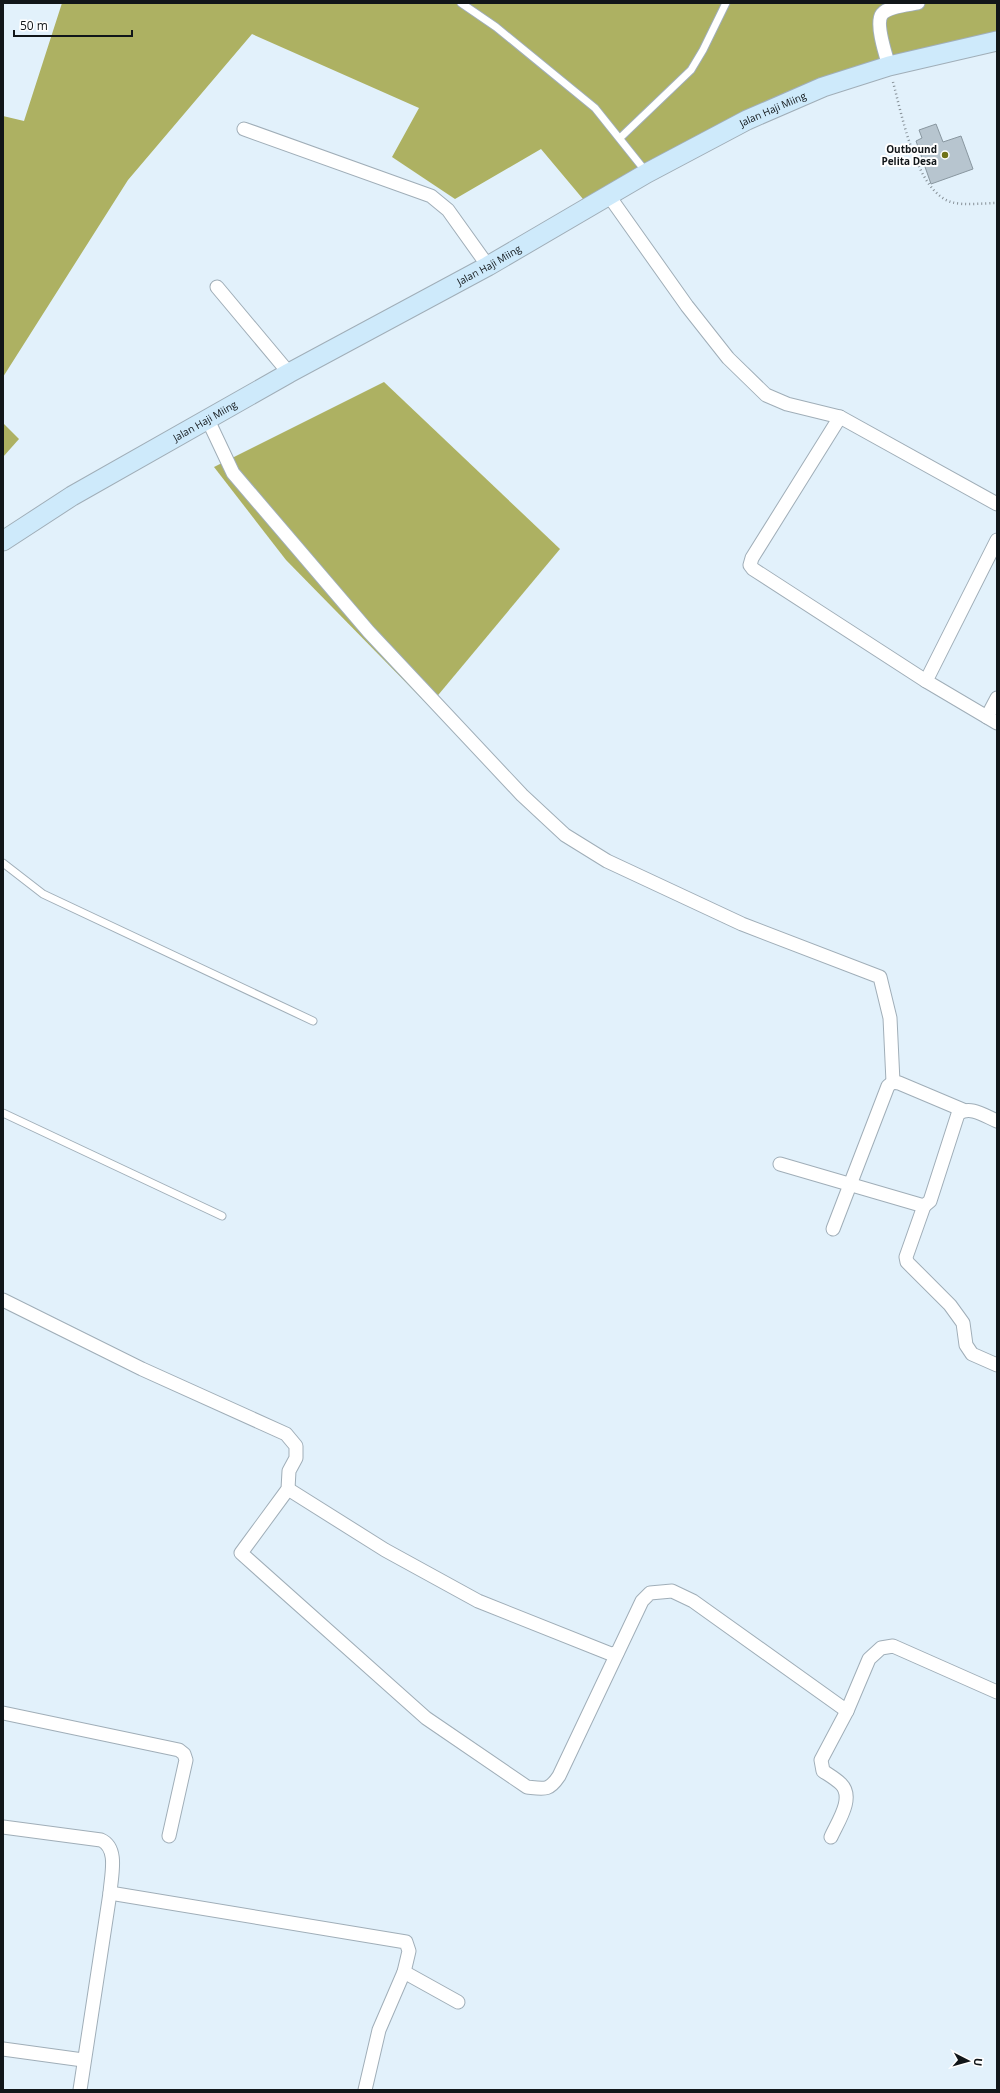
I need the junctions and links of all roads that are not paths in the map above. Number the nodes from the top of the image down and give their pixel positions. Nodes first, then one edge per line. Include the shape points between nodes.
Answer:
1 (461, 3) edge
2 (726, 3) edge
3 (918, 3) edge
4 (997, 41) edge
5 (889, 66) junction
6 (244, 129) dead end
7 (621, 137) junction
8 (647, 173) junction
9 (609, 196) junction
10 (488, 266) junction
11 (217, 287) dead end
12 (289, 373) junction
13 (840, 417) junction
14 (208, 420) junction
15 (997, 504) edge
16 (3, 540) edge
17 (997, 540) edge
18 (926, 682) junction
19 (997, 698) edge
20 (992, 720) edge
21 (3, 863) edge
22 (313, 1021) dead end
23 (893, 1082) junction
24 (963, 1110) junction
25 (3, 1113) edge
26 (997, 1121) edge
27 (780, 1164) dead end
28 (851, 1185) junction
29 (924, 1206) junction
30 (222, 1216) dead end
31 (833, 1229) dead end
32 (3, 1300) edge
33 (997, 1365) edge
34 (288, 1489) junction
35 (617, 1653) junction
36 (997, 1692) edge
37 (847, 1711) junction
38 (3, 1713) edge
39 (3, 1827) edge
40 (169, 1836) dead end
41 (831, 1837) dead end
42 (110, 1893) junction
43 (404, 1972) junction
44 (458, 2002) dead end
45 (3, 2049) edge
46 (83, 2060) junction
47 (80, 2090) edge
48 (364, 2090) edge

1 - 7 lane via 496,27 595,108
2 - 7 lane via 704,50 691,70
3 - 5 street via 889,10 882,15 879,23
4 - 5 main road, Jalan Haji Miing
5 - 8 main road, Jalan Haji Miing via 823,87 747,120
6 - 10 street via 431,196 448,210
7 - 8 lane
8 - 9 main road, Jalan Haji Miing
9 - 10 main road, Jalan Haji Miing
9 - 13 street via 687,306 728,358 766,395 786,404
10 - 12 main road, Jalan Haji Miing
11 - 12 street
12 - 14 main road, Jalan Haji Miing
13 - 15 street
13 - 18 street via 750,565
14 - 16 main road, Jalan Haji Miing via 72,496
14 - 23 street via 233,473 375,638 522,795 565,835 607,861 742,924 880,977 890,1018
17 - 18 street
18 - 20 street
19 - 20 street
21 - 22 lane via 43,894
23 - 24 street via 899,1082
23 - 28 street via 888,1086
24 - 26 street via 971,1110
24 - 29 street via 958,1114 930,1201
25 - 30 lane
27 - 28 street
28 - 29 street
28 - 31 street
29 - 33 street via 906,1257 907,1262 950,1305 963,1323 966,1345 972,1354
32 - 34 street via 142,1369 286,1434 296,1446 296,1458 289,1471
34 - 35 street via 385,1550 478,1601 612,1654
34 - 35 street via 241,1553 426,1718 528,1787 545,1789 552,1786
35 - 37 street via 642,1601 650,1593 672,1591 693,1601
36 - 37 street via 893,1646 881,1648 869,1659
37 - 41 street via 821,1760 823,1771 842,1785 847,1793 846,1804
38 - 40 street via 179,1750 186,1760
39 - 42 street via 109,1843 112,1850
42 - 43 street via 406,1942 409,1951
42 - 46 street
43 - 44 street
43 - 48 street via 379,2030
45 - 46 street
46 - 47 street

